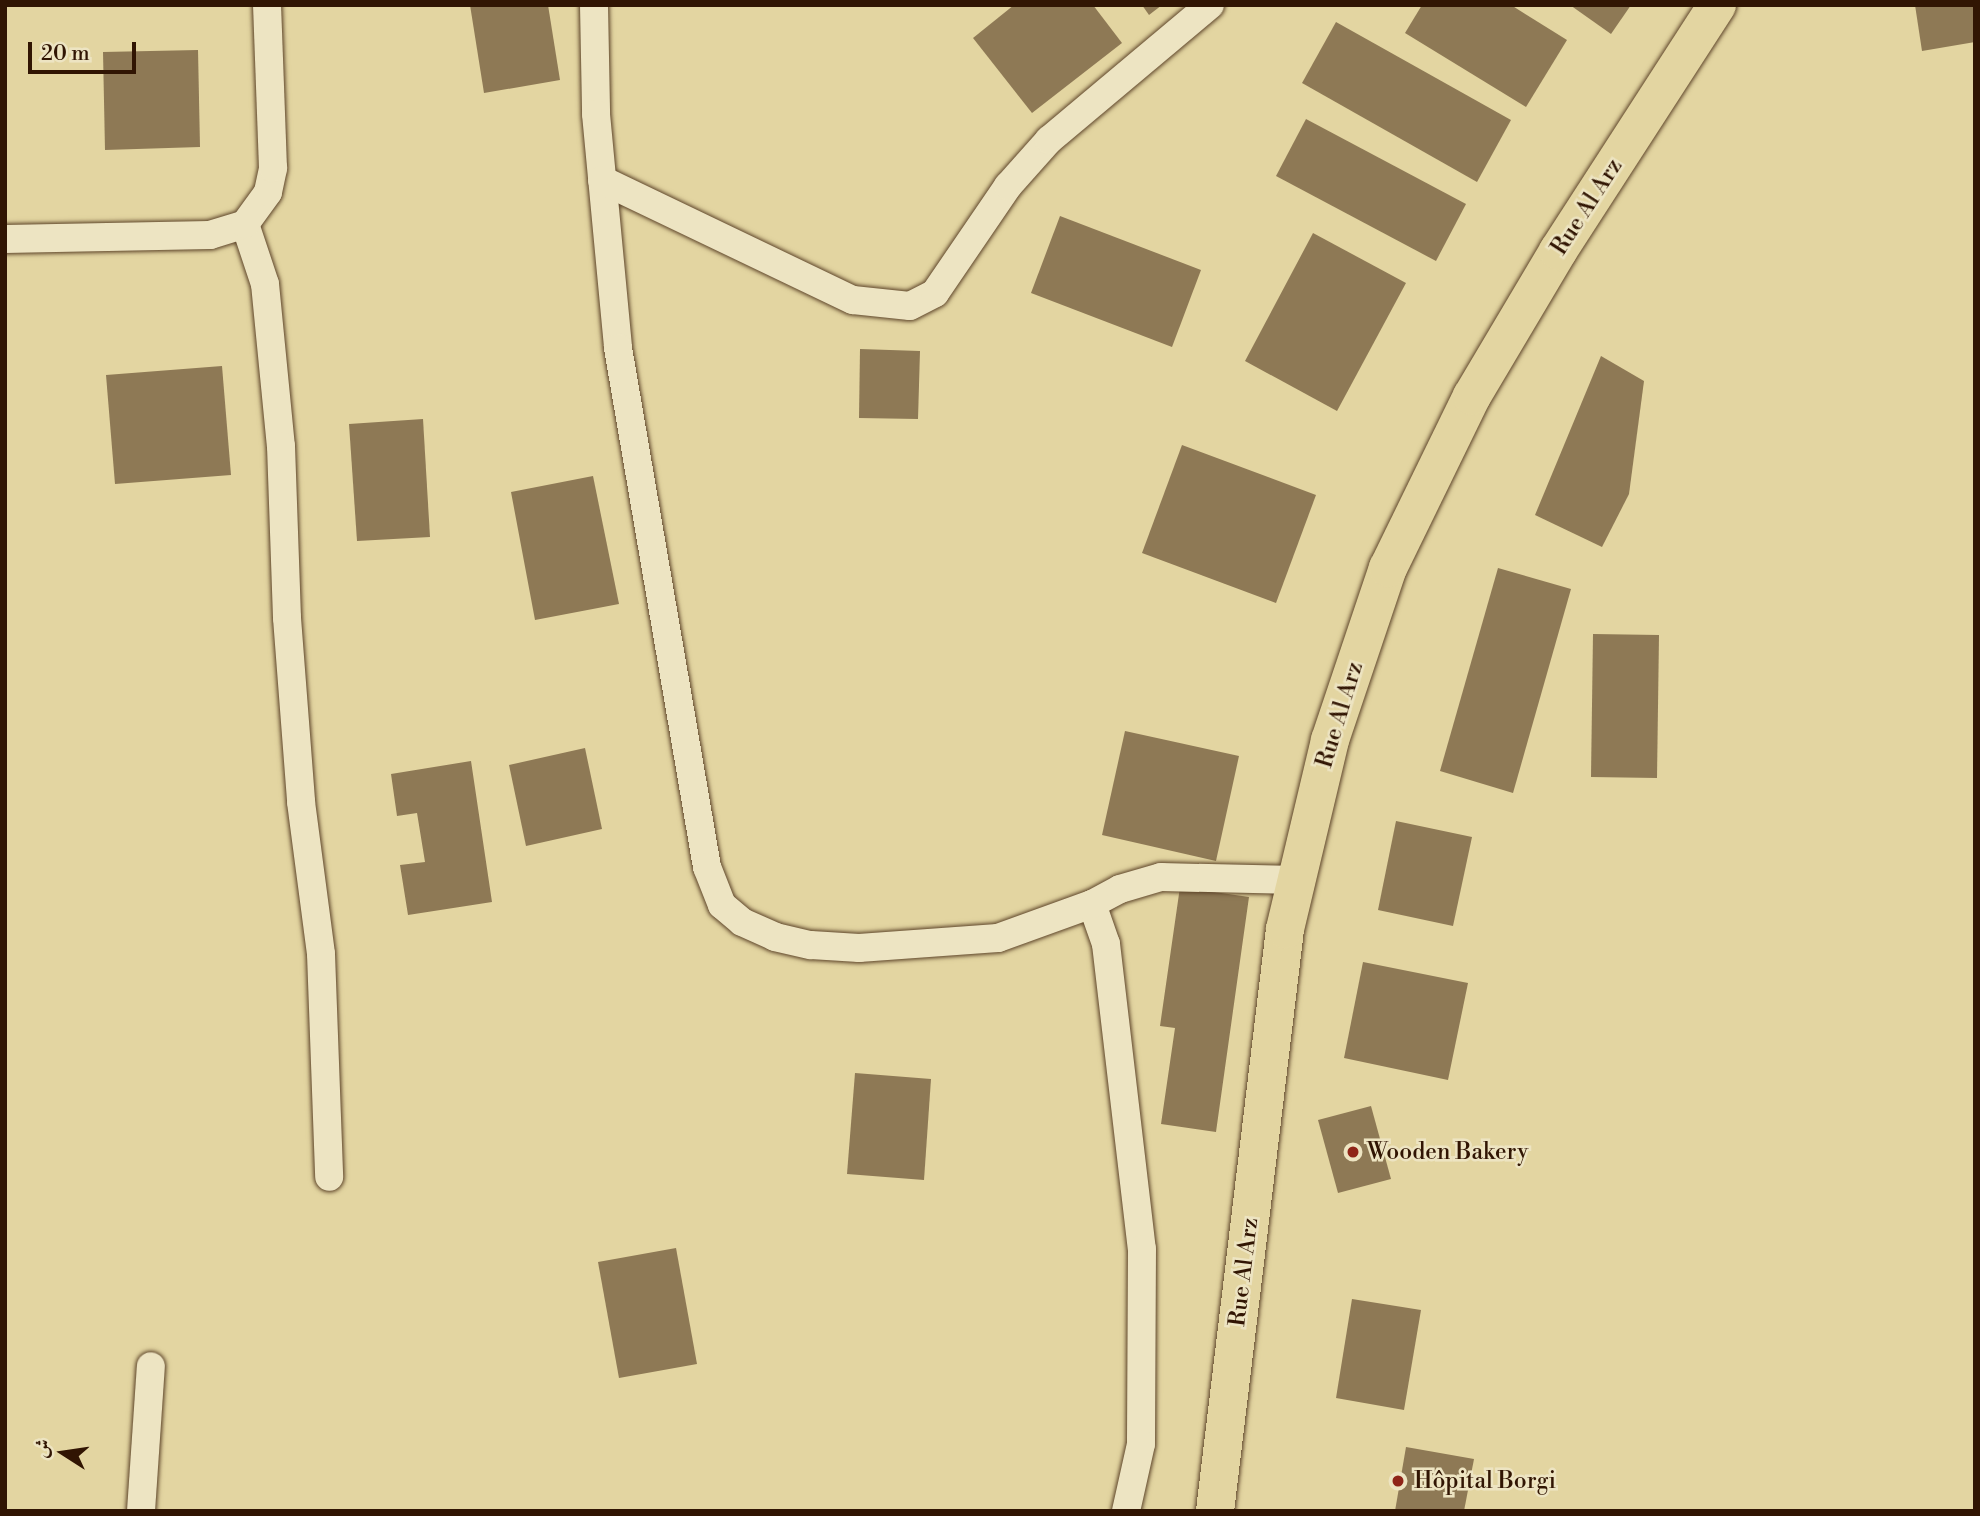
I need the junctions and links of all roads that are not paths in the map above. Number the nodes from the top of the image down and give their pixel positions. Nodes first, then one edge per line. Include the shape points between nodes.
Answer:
1 (267, 5) edge
2 (594, 5) edge
3 (1210, 5) edge
4 (1717, 5) edge
5 (602, 180) junction
6 (245, 223) junction
7 (5, 239) edge
8 (1297, 880) junction
9 (1092, 904) junction
10 (329, 1178) dead end
11 (151, 1366) dead end
12 (141, 1511) edge
13 (1126, 1511) edge
14 (1215, 1511) edge

1 - 6 street via 273,168 268,192
2 - 5 street
3 - 5 street via 1049,140 1008,186 935,293 910,306 853,300
4 - 8 main road, Rue Al Arz via 1472,396 1388,568 1330,740
5 - 9 street via 618,348 640,495 707,867 722,905 741,922 775,937 859,948 998,939
6 - 7 street via 211,234
6 - 10 street via 265,284 281,446 288,631 321,954
8 - 9 street via 1161,877 1120,889
8 - 14 main road, Rue Al Arz via 1285,929
9 - 13 street via 1106,944 1142,1249 1141,1444
11 - 12 street

